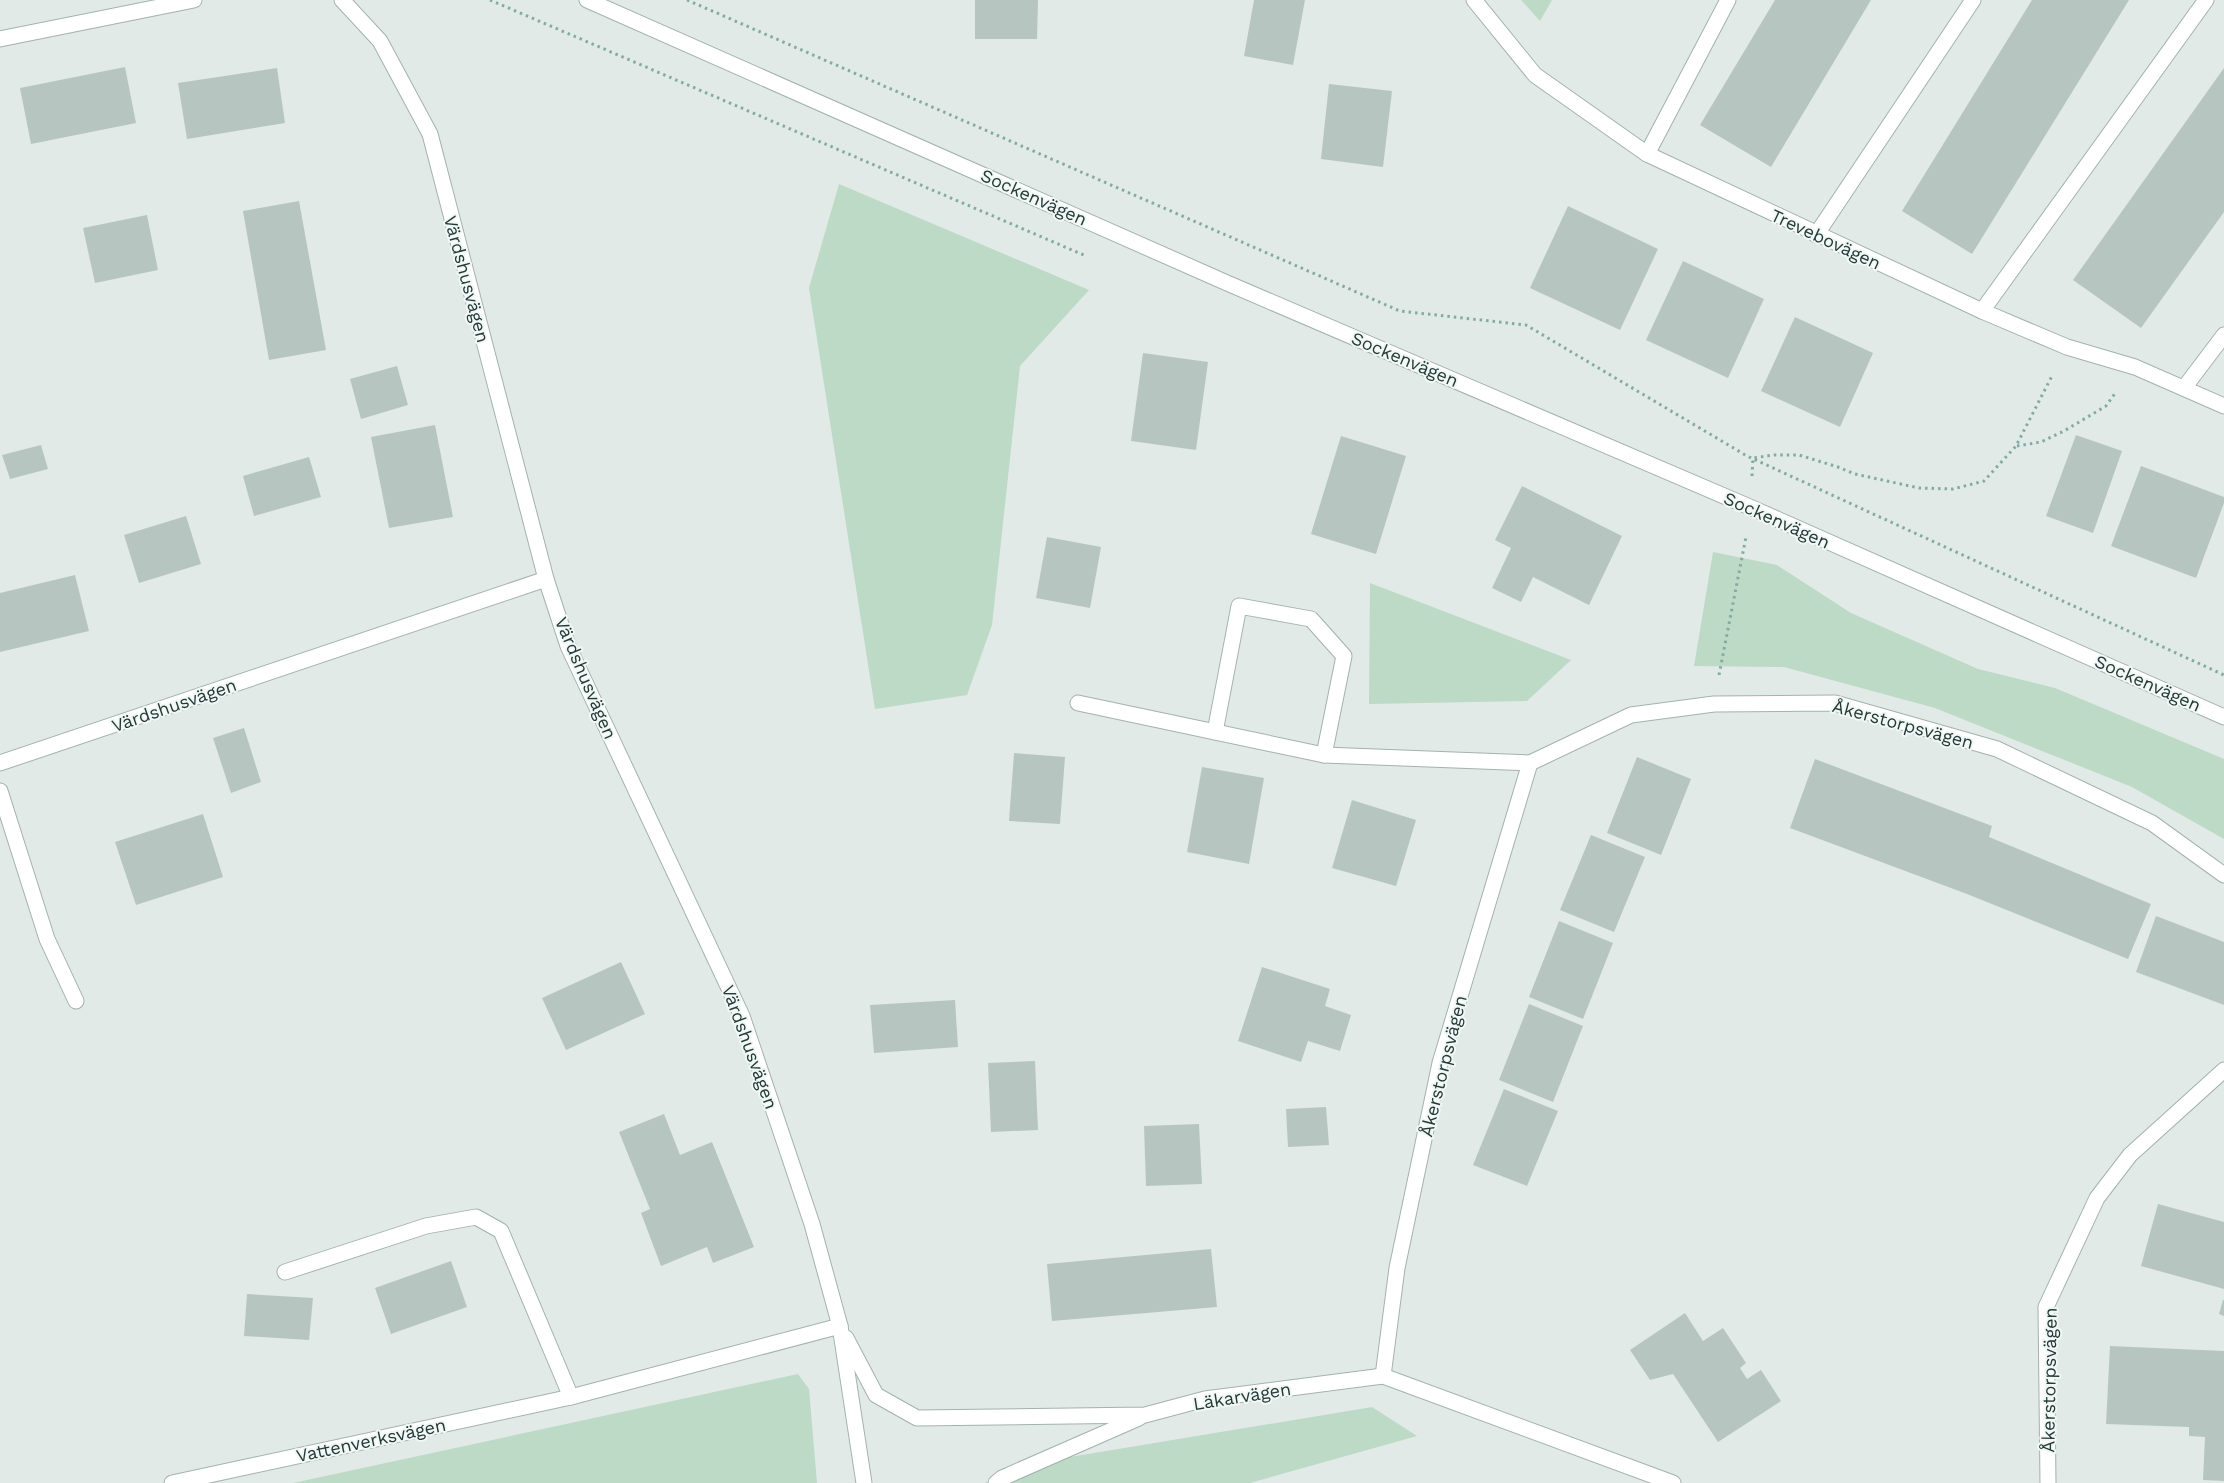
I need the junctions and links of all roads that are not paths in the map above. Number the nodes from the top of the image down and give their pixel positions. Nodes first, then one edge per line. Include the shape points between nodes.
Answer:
1 (194, 0) edge
2 (342, 0) edge
3 (588, 0) edge
4 (1474, 0) edge
5 (1728, 0) edge
6 (1973, 0) edge
7 (2206, 0) edge
8 (0, 39) edge
9 (1647, 154) junction
10 (1816, 234) junction
11 (1982, 310) junction
12 (2224, 336) edge
13 (2184, 388) junction
14 (2224, 406) edge
15 (546, 579) junction
16 (1078, 704) dead end
17 (2224, 717) edge
18 (1215, 732) junction
19 (1324, 755) junction
20 (0, 763) edge
21 (1530, 763) junction
22 (0, 791) edge
23 (2224, 875) edge
24 (76, 1001) dead end
25 (2224, 1070) edge
26 (285, 1272) dead end
27 (840, 1326) junction
28 (1383, 1376) junction
29 (571, 1397) junction
30 (1145, 1415) junction
31 (172, 1483) edge
32 (864, 1483) edge
33 (996, 1483) edge
34 (1673, 1483) edge
35 (2048, 1483) edge

1 - 8 street
2 - 15 street, Värdshusvägen via 380,41 430,134
3 - 17 street, Sockenvägen via 1227,283 1752,508
4 - 9 street, Trevebovägen via 1535,75
5 - 9 street
6 - 10 street
7 - 11 street
9 - 10 street, Trevebovägen
10 - 11 street, Trevebovägen
11 - 13 street, Trevebovägen via 2067,347 2135,367
12 - 13 street
13 - 14 street, Trevebovägen
15 - 20 street, Värdshusvägen
15 - 27 street, Värdshusvägen via 568,646 742,1016 812,1224
16 - 18 street, Åkerstorpsvägen
18 - 19 street, Åkerstorpsvägen
18 - 19 street via 1239,606 1311,619 1344,656
19 - 21 street, Åkerstorpsvägen
21 - 23 street, Åkerstorpsvägen via 1631,715 1714,704 1835,703 1997,749 2152,823
21 - 28 street, Åkerstorpsvägen via 1440,1063 1397,1268
22 - 24 street via 47,939
25 - 35 street, Åkerstorpsvägen via 2130,1155 2097,1198 2046,1307
26 - 29 street via 426,1226 476,1217 500,1231
27 - 29 street, Vattenverksvägen
27 - 30 street, Läkarvägen via 876,1395 917,1418
27 - 32 street, Värdshusvägen
28 - 30 street, Läkarvägen via 1205,1399
28 - 34 street, Läkarvägen
29 - 31 street, Vattenverksvägen
30 - 33 street

